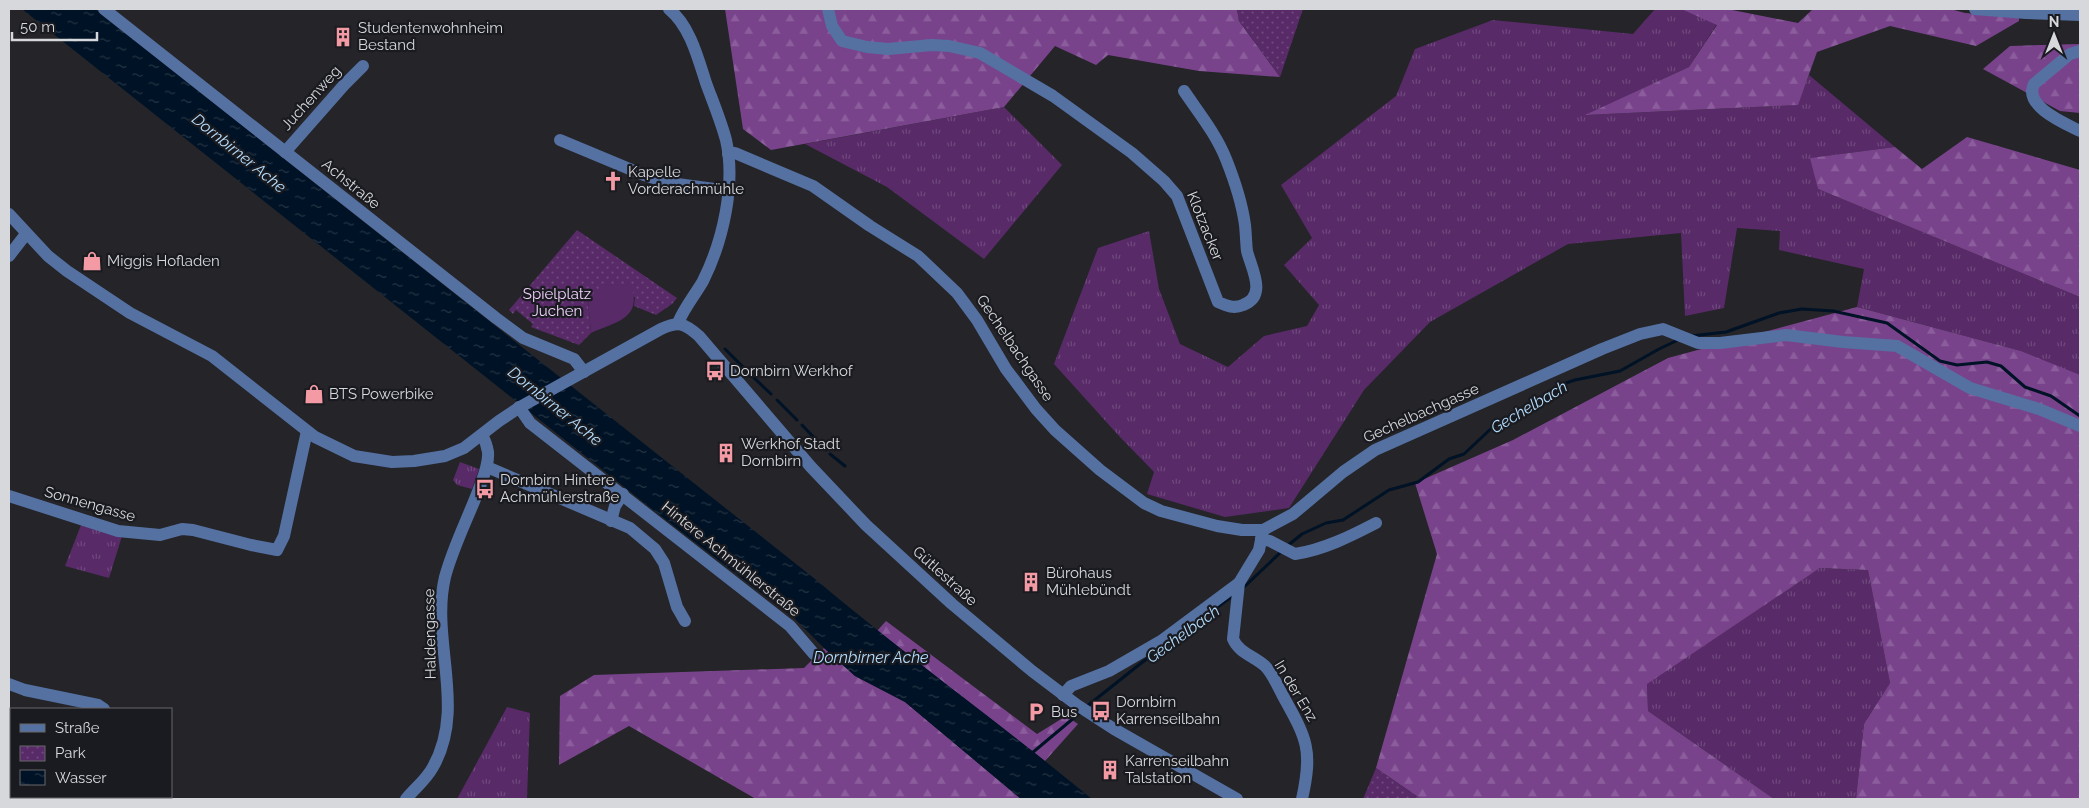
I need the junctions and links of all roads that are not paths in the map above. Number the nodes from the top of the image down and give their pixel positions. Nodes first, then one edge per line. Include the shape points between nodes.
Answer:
1 (104, 9) edge
2 (828, 9) edge
3 (1975, 9) edge
4 (675, 10) edge
5 (2080, 15) edge
6 (2080, 51) edge
7 (363, 66) dead end
8 (1184, 91) dead end
9 (2080, 131) edge
10 (560, 140) dead end
11 (284, 152) junction
12 (728, 154) junction
13 (729, 191) junction
14 (9, 214) edge
15 (26, 234) junction
16 (9, 256) edge
17 (678, 323) junction
18 (584, 372) junction
19 (518, 408) junction
20 (2080, 426) edge
21 (307, 431) junction
22 (482, 435) junction
23 (487, 466) junction
24 (623, 494) junction
25 (9, 496) edge
26 (610, 521) junction
27 (1376, 523) dead end
28 (1262, 534) junction
29 (1239, 584) junction
30 (685, 621) dead end
31 (814, 654) dead end
32 (9, 684) edge
33 (1063, 695) junction
34 (102, 708) edge
35 (406, 799) edge
36 (1237, 799) edge
37 (1302, 799) edge

1 - 11 street, Achstraße
2 - 8 street, Klotzacker via 832,26 842,41 888,49 949,46 980,53 1053,96 1132,153 1177,196 1218,302 1240,307 1253,298 1257,289 1239,200 1215,137
3 - 5 street
4 - 12 street via 691,40 726,139
6 - 9 street via 2070,54 2030,90 2037,104
7 - 11 street, Juchenweg
10 - 13 street via 670,183
11 - 18 street, Achstraße via 523,338 574,359
12 - 13 street
12 - 28 street, Gechelbachgasse via 735,153 813,186 918,256 957,293 1006,369 1055,430 1144,504 1217,526
13 - 17 street via 714,254 704,280
14 - 15 street
15 - 16 street
15 - 21 street via 48,256 130,313 212,356
17 - 18 street via 661,329
17 - 33 street, Gütlestraße via 699,336 811,468 873,532 963,614
18 - 19 street
19 - 22 street
19 - 24 street, Hintere Achmühlerstraße via 530,423
20 - 28 street, Gechelbachgasse via 2039,409 1970,388 1897,346 1786,335 1698,343 1664,329 1634,336 1380,447
21 - 22 street via 354,456 392,462 445,456
21 - 25 street, Sonnengasse via 284,536 277,550 193,530 160,535 118,531
22 - 23 street, Haldengasse via 488,453
23 - 26 street
23 - 35 street, Haldengasse via 452,554 444,586 447,727 433,768
24 - 26 street
24 - 31 street, Hintere Achmühlerstraße via 790,626
26 - 30 street via 630,528 655,549 664,563 677,607
27 - 28 street via 1312,551 1295,554
28 - 29 street, In der Enz via 1259,550
29 - 33 street, In der Enz via 1161,641 1109,671 1071,686
29 - 37 street, In der Enz via 1232,639 1236,646 1265,667 1305,740 1309,759
32 - 34 street
33 - 36 street, Gütlestraße

